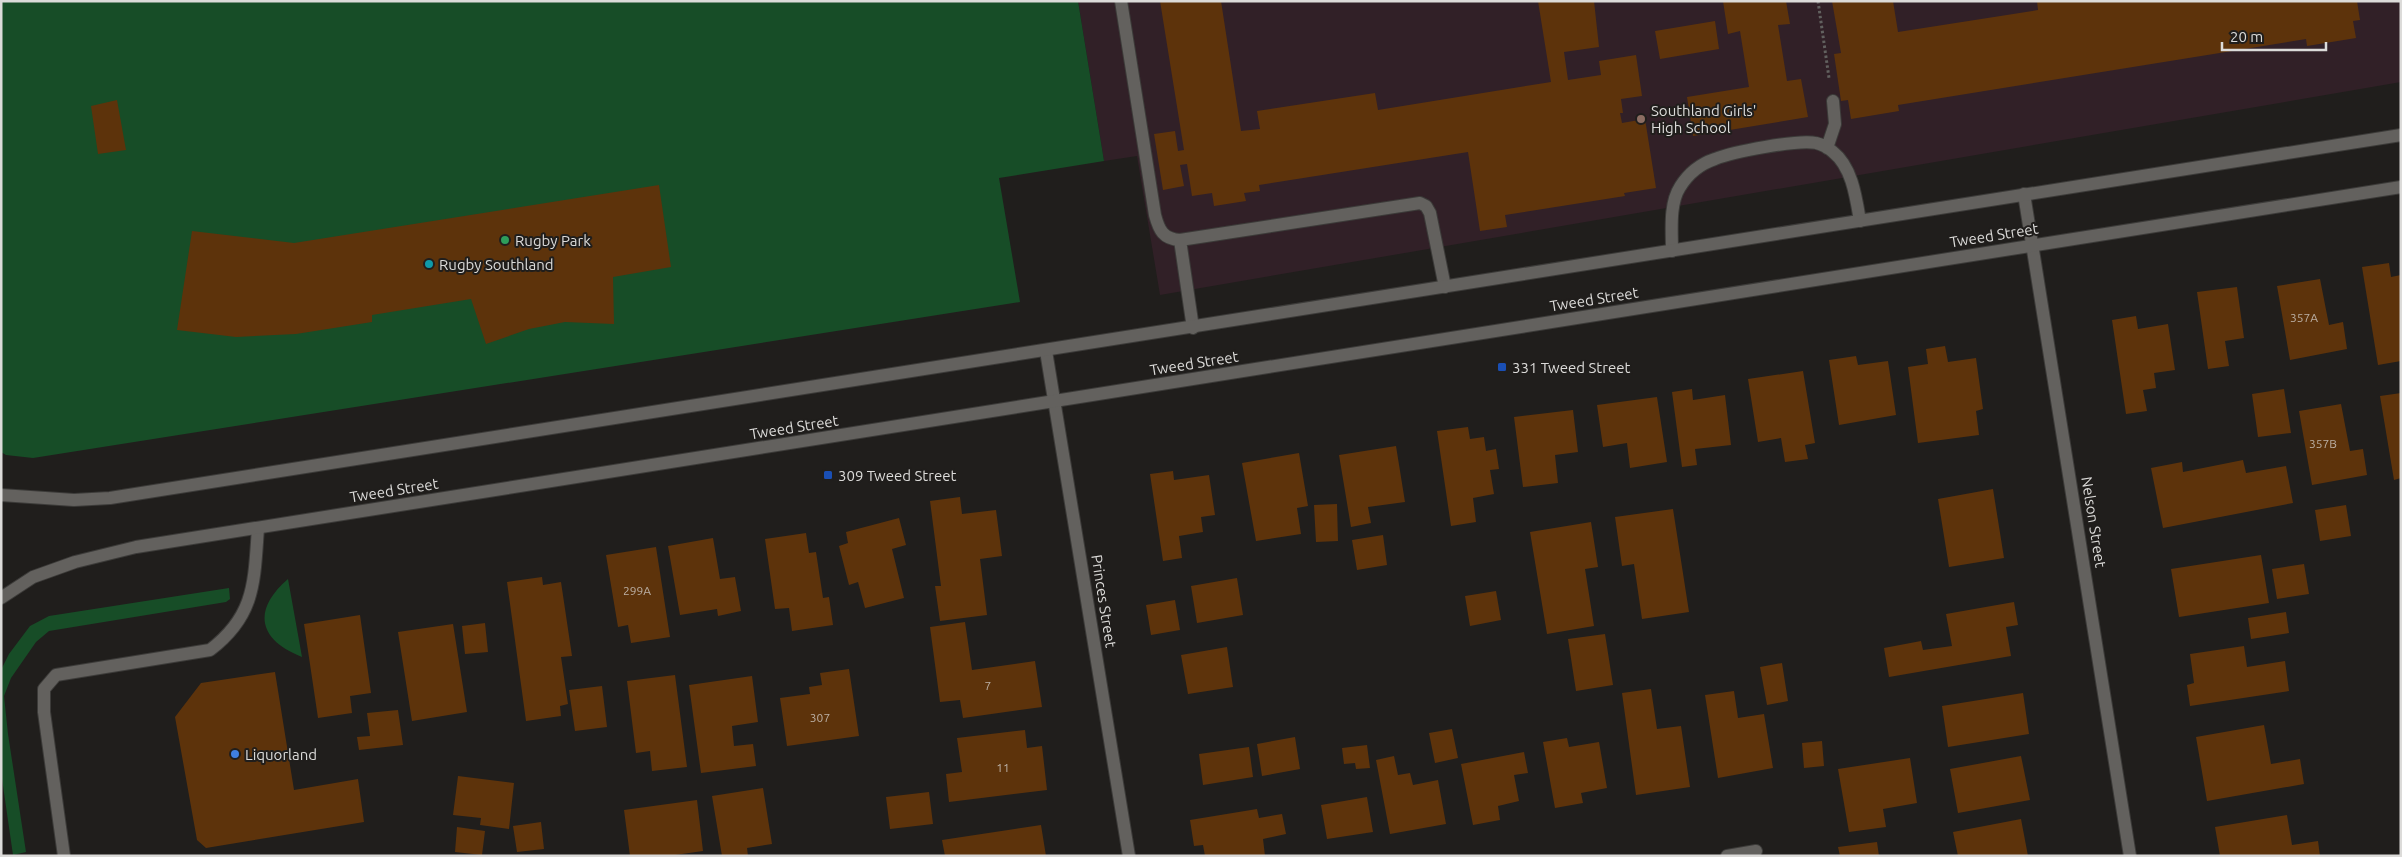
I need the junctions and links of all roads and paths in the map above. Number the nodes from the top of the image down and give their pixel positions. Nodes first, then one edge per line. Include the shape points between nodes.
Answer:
1 (1121, 1) edge
2 (1818, 1) edge
3 (1833, 101) joint
4 (2401, 135) edge
5 (1826, 148) junction
6 (2401, 187) edge
7 (2024, 194) junction
8 (1860, 221) junction
9 (1180, 240) junction
10 (2033, 245) junction
11 (1672, 251) junction
12 (1445, 287) junction
13 (1194, 328) junction
14 (1046, 351) junction
15 (1056, 402) junction
16 (1, 496) edge
17 (258, 528) junction
18 (1, 598) edge
19 (1756, 851) dead end
20 (64, 856) edge
21 (1129, 856) edge
22 (1727, 856) edge
23 (2130, 856) edge

1 - 9 main road via 1155,215 1162,234
2 - 3 path
3 - 5 main road via 1835,124
4 - 7 main road
5 - 8 main road via 1843,162 1857,200
5 - 11 main road via 1816,143 1797,143 1715,158 1697,168 1678,189 1673,214
6 - 10 main road, Tweed Street
7 - 8 main road
7 - 10 main road, Nelson Street
8 - 11 main road
9 - 12 main road via 1420,203 1430,213
9 - 13 main road
10 - 15 main road, Tweed Street
10 - 23 main road, Nelson Street
11 - 12 main road
12 - 13 main road
13 - 14 main road
14 - 15 main road, Princes Street
14 - 16 main road via 110,498 74,500
15 - 17 main road, Tweed Street
15 - 21 main road, Princes Street
17 - 18 main road, Tweed Street via 136,547 75,562 33,577
17 - 20 main road via 255,574 244,614 228,636 210,650 56,675 44,689 44,712
19 - 22 main road

